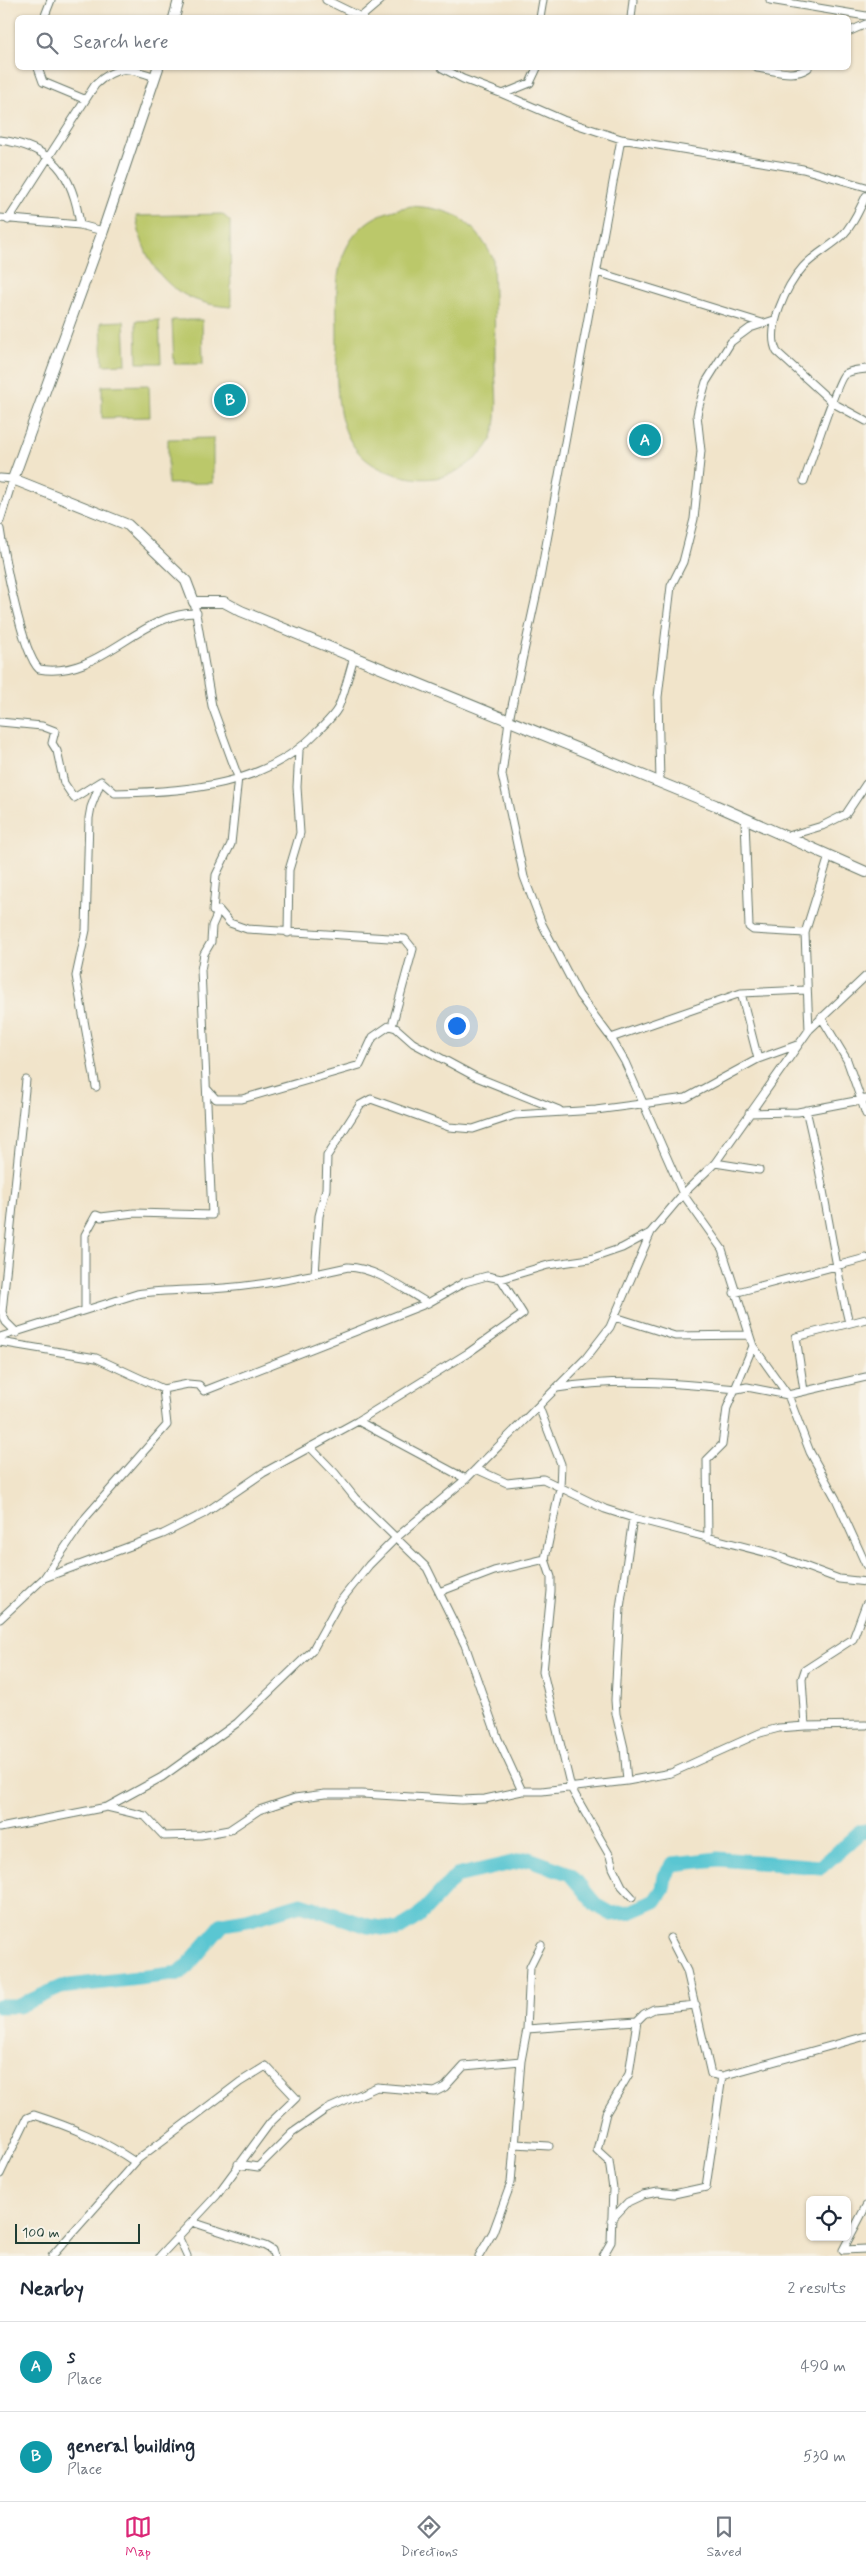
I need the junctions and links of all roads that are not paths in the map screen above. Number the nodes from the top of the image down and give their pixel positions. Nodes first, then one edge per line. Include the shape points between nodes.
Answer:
1 (51, 0) edge
2 (179, 0) edge
3 (326, 0) edge
4 (380, 0) edge
5 (543, 0) edge
6 (633, 0) edge
7 (770, 0) edge
8 (45, 15) edge
9 (175, 15) edge
10 (358, 15) edge
11 (364, 15) edge
12 (540, 15) edge
13 (631, 15) edge
14 (866, 16) edge
15 (866, 24) edge
16 (851, 31) edge
17 (39, 70) edge
18 (119, 70) edge
19 (142, 70) edge
20 (446, 70) edge
21 (536, 70) edge
22 (771, 70) edge
23 (804, 70) edge
24 (157, 72) edge
25 (504, 94) junction
26 (84, 99) junction
27 (621, 139) junction
28 (0, 140) edge
29 (49, 156) junction
30 (866, 187) edge
31 (866, 196) edge
32 (0, 218) edge
33 (8, 220) junction
34 (80, 225) junction
35 (103, 230) junction
36 (597, 272) junction
37 (774, 320) junction
38 (762, 323) junction
39 (866, 369) edge
40 (833, 403) junction
41 (866, 421) edge
42 (0, 478) edge
43 (13, 479) junction
44 (804, 481) dead end
45 (0, 521) edge
46 (0, 529) edge
47 (194, 602) junction
48 (196, 613) junction
49 (354, 657) junction
50 (509, 720) junction
51 (0, 722) edge
52 (299, 751) junction
53 (238, 777) junction
54 (101, 781) junction
55 (660, 782) junction
56 (866, 784) edge
57 (745, 820) junction
58 (785, 837) junction
59 (829, 856) junction
60 (866, 872) edge
61 (219, 910) junction
62 (288, 933) junction
63 (804, 933) junction
64 (866, 976) edge
65 (806, 990) junction
66 (741, 993) junction
67 (821, 1017) junction
68 (392, 1026) junction
69 (809, 1030) junction
70 (611, 1038) junction
71 (797, 1045) junction
72 (758, 1059) junction
73 (26, 1080) dead end
74 (96, 1087) dead end
75 (206, 1089) junction
76 (864, 1099) edge
77 (644, 1103) junction
78 (806, 1110) junction
79 (561, 1111) junction
80 (749, 1113) junction
81 (866, 1114) edge
82 (715, 1163) junction
83 (759, 1170) dead end
84 (684, 1194) junction
85 (651, 1232) junction
86 (866, 1258) edge
87 (835, 1265) junction
88 (315, 1274) junction
89 (501, 1279) junction
90 (734, 1293) junction
91 (428, 1303) junction
92 (85, 1310) junction
93 (615, 1317) junction
94 (866, 1319) edge
95 (849, 1323) junction
96 (17, 1333) junction
97 (749, 1335) junction
98 (0, 1337) edge
99 (0, 1342) edge
100 (753, 1346) junction
101 (866, 1377) edge
102 (557, 1388) junction
103 (162, 1389) junction
104 (737, 1389) junction
105 (804, 1391) junction
106 (788, 1395) junction
107 (539, 1407) junction
108 (358, 1421) junction
109 (310, 1447) junction
110 (476, 1469) junction
111 (466, 1478) junction
112 (560, 1488) junction
113 (633, 1518) junction
114 (397, 1538) junction
115 (708, 1538) junction
116 (545, 1559) junction
117 (866, 1565) edge
118 (44, 1578) junction
119 (866, 1582) edge
120 (439, 1592) junction
121 (866, 1604) edge
122 (0, 1620) edge
123 (866, 1725) edge
124 (805, 1726) junction
125 (626, 1781) junction
126 (571, 1788) junction
127 (522, 1791) junction
128 (107, 1807) junction
129 (0, 1828) edge
130 (632, 1898) dead end
131 (670, 1938) dead end
132 (541, 1945) dead end
133 (696, 2004) junction
134 (638, 2021) junction
135 (527, 2029) junction
136 (866, 2036) edge
137 (521, 2061) junction
138 (722, 2076) junction
139 (515, 2144) junction
140 (550, 2146) dead end
141 (135, 2162) junction
142 (238, 2164) junction
143 (0, 2174) edge
144 (866, 2206) edge
145 (611, 2220) junction
146 (192, 2222) junction
147 (178, 2236) junction
148 (866, 2249) edge
149 (843, 2250) junction
150 (52, 2256) edge
151 (160, 2256) edge
152 (187, 2256) edge
153 (274, 2256) edge
154 (479, 2256) edge
155 (603, 2256) edge
156 (837, 2256) edge

1 - 8 street
2 - 9 street
3 - 10 street
4 - 11 street
5 - 12 street
6 - 13 street
7 - 14 street
15 - 16 street
17 - 26 street via 41,79 50,86
18 - 26 street via 106,75
19 - 24 street
20 - 25 street
21 - 25 street via 530,83
22 - 23 street via 792,73
24 - 35 street
25 - 27 street via 563,120
26 - 29 street
27 - 30 street via 803,169
27 - 36 street
28 - 29 street
29 - 33 street
29 - 34 street via 74,192
31 - 37 street via 843,235 803,268
32 - 33 street
33 - 34 street
34 - 35 street
35 - 43 street
36 - 38 street
36 - 50 street via 540,578
37 - 38 street
37 - 40 street via 773,340 777,352
38 - 55 street via 731,342 706,382 699,406 697,415 702,451 694,519 683,562 671,586 658,697
39 - 40 street via 844,375
40 - 41 street
40 - 44 street
42 - 43 street
43 - 45 street
43 - 47 street via 128,525 186,581
46 - 48 street via 8,578 30,651 40,669 52,671 98,659 128,638 182,613
47 - 48 street
47 - 49 street via 224,602
48 - 53 street via 212,706
49 - 50 street
49 - 52 street via 337,709
50 - 55 street
50 - 70 street via 502,775 524,877 542,924 578,995
51 - 54 street via 42,726 55,731 52,743 58,751 64,783 74,798
52 - 53 street via 265,770
52 - 62 street via 300,833 289,870
53 - 54 street via 201,787 115,793
53 - 61 street via 231,844 216,875 213,891 213,911
54 - 74 street via 90,807 86,930 76,976
55 - 57 street
56 - 58 street via 846,814 828,824
57 - 58 street
57 - 63 street via 749,927 753,930
58 - 59 street
59 - 60 street
59 - 63 street
61 - 62 street via 230,923 242,928
61 - 75 street via 201,970
62 - 68 street via 405,938 409,941 413,954
63 - 65 street
64 - 67 street
65 - 66 street
65 - 69 street
66 - 70 street
66 - 72 street
67 - 69 street
67 - 76 street via 847,1060
68 - 75 street via 385,1027 373,1037 360,1065 237,1100 216,1099
68 - 79 street via 407,1040 474,1076
69 - 71 street
70 - 77 street
71 - 72 street
71 - 80 street
72 - 77 street via 695,1095
73 - 96 street via 2,1312 6,1322
75 - 92 street via 212,1215 96,1215 85,1235
76 - 78 street
76 - 81 street
77 - 79 street
77 - 84 street
78 - 80 street
78 - 87 street via 817,1154
79 - 88 street via 515,1115 483,1127 463,1130 370,1099 360,1105 327,1156
80 - 82 street
82 - 83 street
82 - 84 street
84 - 85 street
84 - 90 street via 722,1249
85 - 89 street via 622,1248 590,1259 548,1265
85 - 93 street
86 - 87 street
87 - 90 street
87 - 95 street
88 - 91 street via 348,1267 360,1268
88 - 92 street via 224,1288 156,1291
89 - 91 street via 487,1276 465,1282
89 - 108 street via 523,1314 468,1353
90 - 97 street
91 - 103 street via 204,1392 199,1384
92 - 96 street
93 - 97 street via 675,1336
93 - 102 street via 598,1343
94 - 95 street
95 - 105 street via 796,1336
96 - 98 street
97 - 100 street
99 - 103 street via 96,1358
100 - 104 street
100 - 106 street
101 - 105 street
102 - 104 street via 594,1382
102 - 107 street
103 - 118 street via 167,1425 86,1517
104 - 106 street via 747,1387
104 - 115 street via 727,1408 722,1446 706,1460
105 - 106 street
106 - 117 street via 810,1452
107 - 110 street
107 - 112 street via 561,1464
108 - 109 street
108 - 111 street
109 - 114 street via 355,1498
109 - 118 street via 263,1473 203,1514 163,1534
110 - 111 street
110 - 112 street via 507,1483 543,1479
111 - 114 street
112 - 113 street
112 - 116 street
113 - 115 street
113 - 125 street via 620,1608 615,1700
114 - 120 street via 427,1568
114 - 128 street via 368,1565 338,1604 312,1651 237,1724 162,1777
115 - 119 street via 772,1554 839,1579
116 - 120 street via 494,1571
116 - 126 street via 550,1591 543,1672
118 - 122 street
120 - 127 street via 465,1645 498,1739
121 - 124 street via 850,1642 805,1670 802,1679
123 - 124 street
124 - 125 street via 760,1733 670,1773
125 - 126 street
126 - 127 street
126 - 130 street via 610,1856 622,1886
127 - 128 street via 485,1799 460,1800 362,1794 296,1798 259,1810 229,1830 175,1837 164,1836 138,1813
128 - 129 street
131 - 133 street via 687,1971
132 - 135 street via 530,1967
133 - 134 street via 654,2009
133 - 138 street via 712,2074
134 - 135 street
134 - 145 street via 629,2074 606,2113 597,2150 604,2154 611,2167
135 - 137 street
136 - 138 street
137 - 139 street
137 - 142 street via 464,2066 445,2087 435,2092 383,2087 370,2089 307,2121 258,2168
138 - 145 street via 706,2187 674,2194 658,2192 643,2195 628,2202
139 - 140 street
139 - 154 street via 508,2195
141 - 142 street via 266,2066 296,2098 270,2123
141 - 143 street via 75,2128 34,2115 27,2118
141 - 150 street
142 - 146 street via 217,2195
144 - 149 street
145 - 155 street via 612,2242
146 - 147 street
146 - 153 street via 265,2246 272,2250
147 - 151 street
147 - 152 street
148 - 149 street
149 - 156 street

